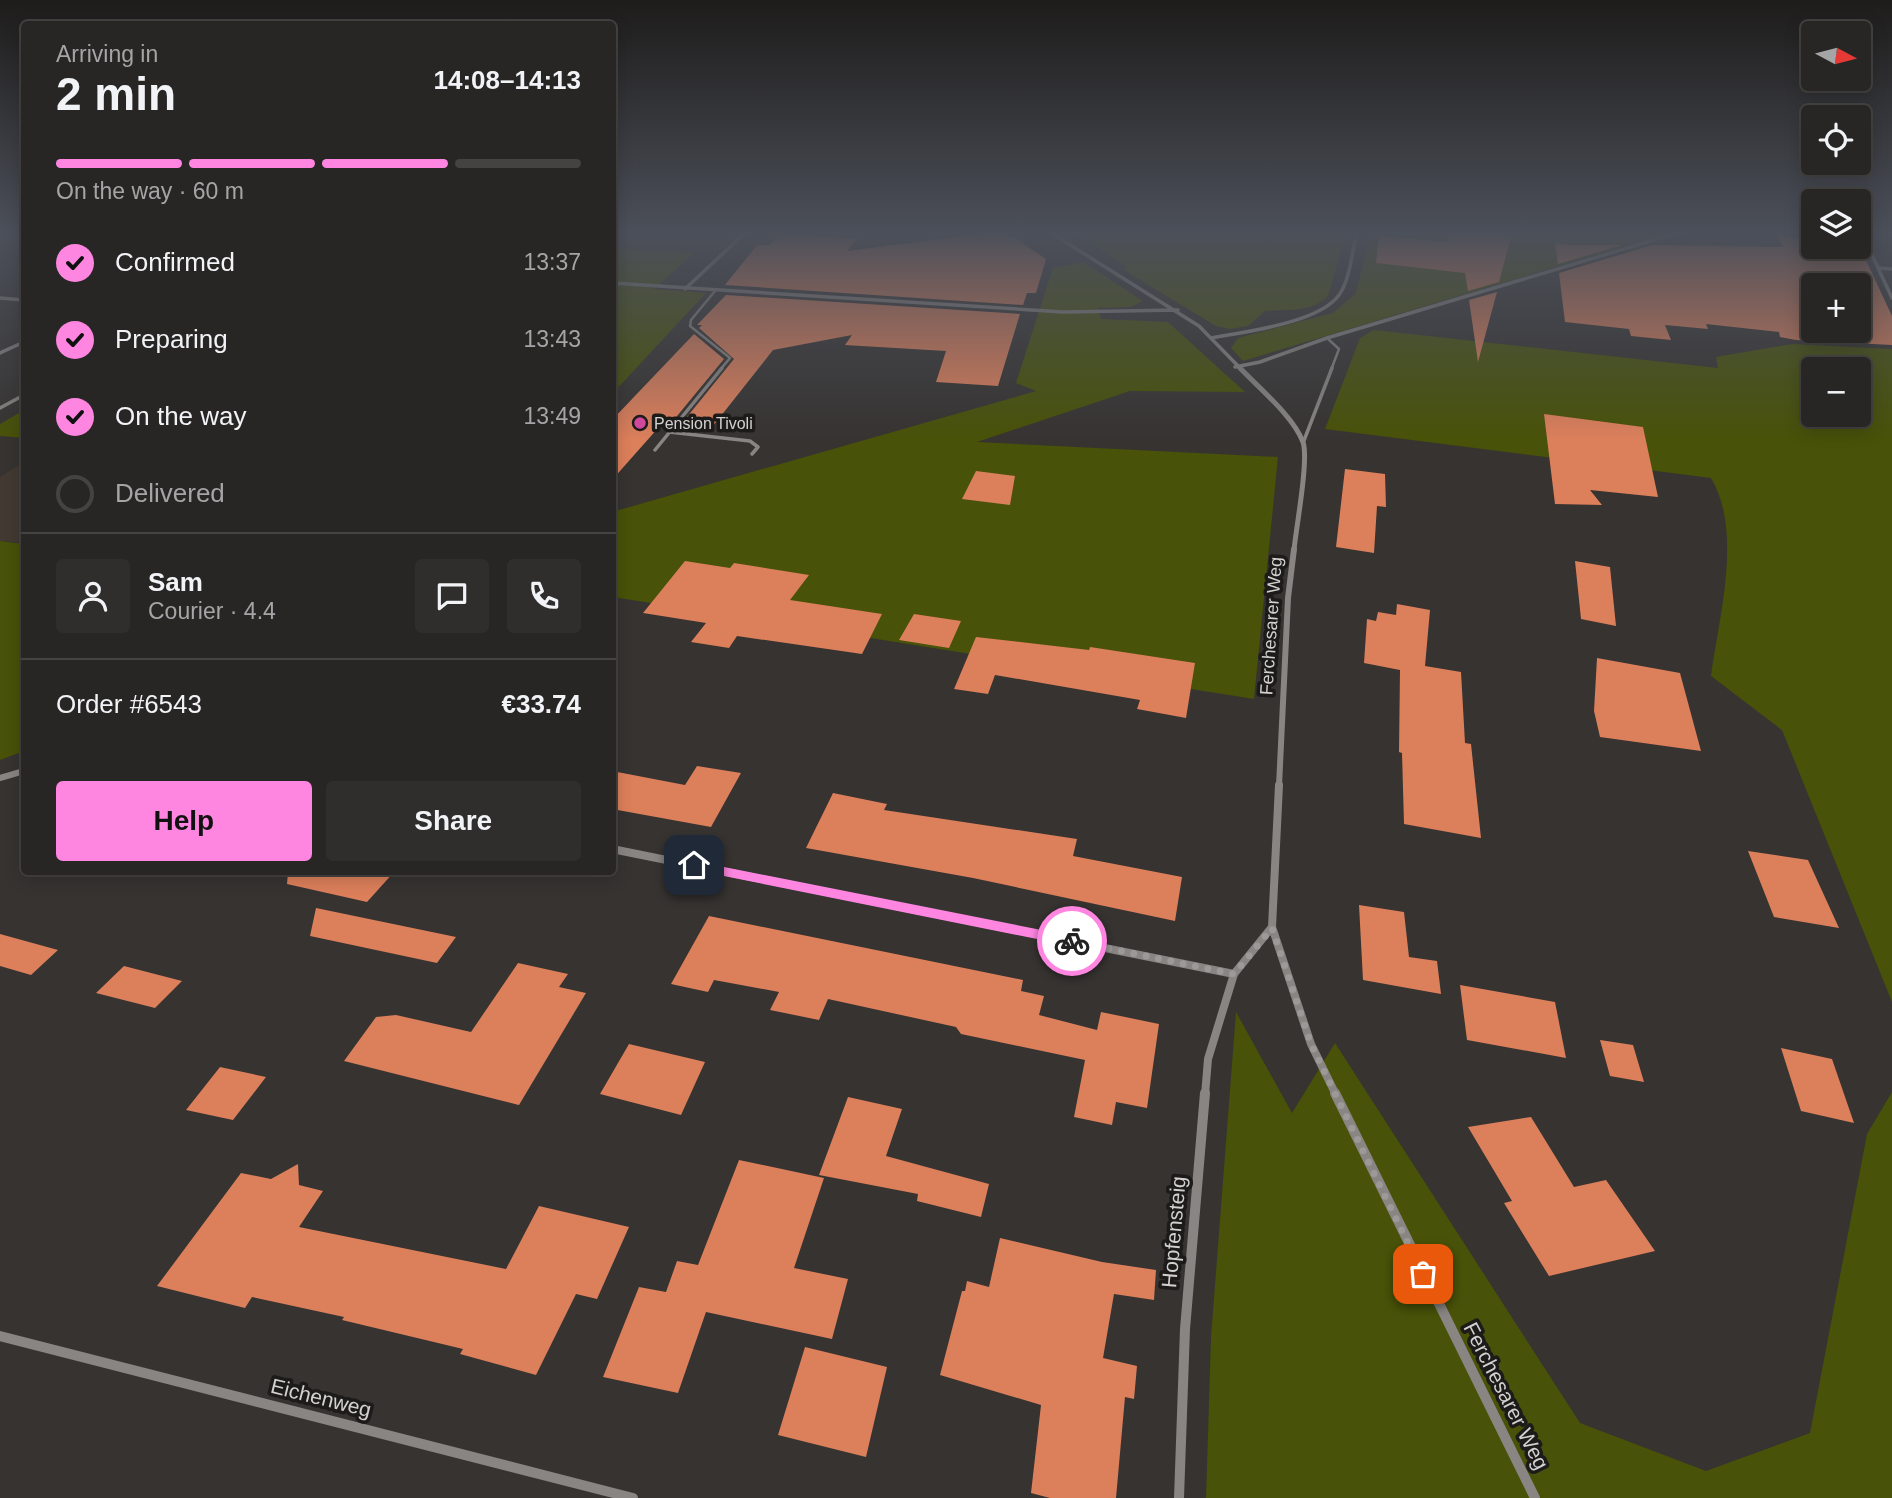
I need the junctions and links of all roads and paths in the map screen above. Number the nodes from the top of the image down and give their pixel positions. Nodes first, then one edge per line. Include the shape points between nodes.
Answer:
1 (707, 301) edge
2 (879, 301) edge
3 (1163, 301) edge
4 (1333, 301) edge
5 (1451, 301) edge
6 (1178, 310) junction
7 (1211, 338) junction
8 (1328, 338) junction
9 (21, 343) edge
10 (0, 353) edge
11 (1235, 367) junction
12 (21, 396) edge
13 (0, 408) edge
14 (669, 432) junction
15 (1303, 443) junction
16 (655, 450) dead end
17 (752, 454) dead end
18 (21, 772) edge
19 (0, 778) edge
20 (616, 850) edge
21 (1272, 928) junction
22 (1234, 974) junction
23 (0, 1336) edge
24 (633, 1498) edge
25 (1179, 1498) edge
26 (1535, 1498) edge

1 - 14 lane via 690,326 730,358
2 - 6 street via 1063,312
3 - 6 street
4 - 7 street via 1291,319
5 - 8 street
6 - 7 street
7 - 11 street
8 - 11 street
8 - 15 lane via 1339,349
9 - 10 street
11 - 15 street via 1278,407
12 - 13 lane
14 - 16 lane
14 - 17 lane via 750,441 758,447
15 - 21 street, Ferchesarer Weg via 1288,598
18 - 19 street
20 - 22 street
21 - 22 street
21 - 26 street, Ferchesarer Weg via 1311,1044
22 - 25 street, Hopfensteig via 1208,1059 1185,1329
23 - 24 street, Eichenweg

